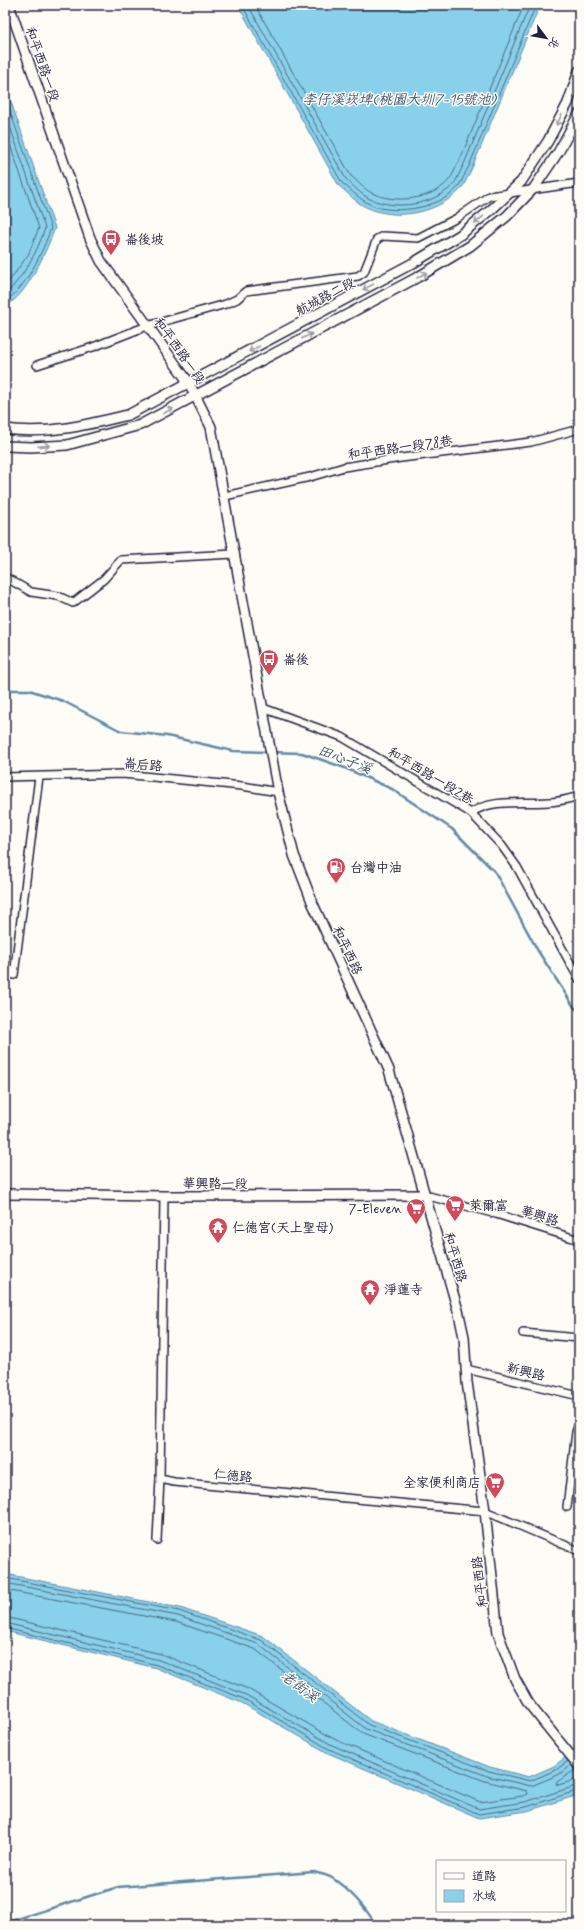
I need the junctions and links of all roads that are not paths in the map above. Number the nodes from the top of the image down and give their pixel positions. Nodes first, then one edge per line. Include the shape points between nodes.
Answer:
1 (9, 5) edge
2 (579, 71) edge
3 (579, 114) edge
4 (579, 182) edge
5 (534, 188) junction
6 (510, 193) junction
7 (148, 326) junction
8 (37, 365) dead end
9 (189, 383) junction
10 (196, 396) junction
11 (5, 429) edge
12 (579, 429) edge
13 (5, 446) edge
14 (224, 496) junction
15 (234, 554) junction
16 (5, 578) edge
17 (262, 708) junction
18 (274, 773) joint
19 (5, 777) edge
20 (39, 777) junction
21 (278, 792) junction
22 (579, 796) edge
23 (471, 813) junction
24 (14, 975) dead end
25 (579, 979) edge
26 (5, 1194) edge
27 (425, 1195) junction
28 (164, 1196) junction
29 (579, 1240) edge
30 (523, 1333) dead end
31 (579, 1338) edge
32 (466, 1369) junction
33 (579, 1396) edge
34 (579, 1424) edge
35 (160, 1479) junction
36 (567, 1507) dead end
37 (485, 1511) junction
38 (157, 1540) dead end
39 (579, 1551) edge
40 (579, 1766) edge

1 - 7 street, 和平西路一段 via 90,238 101,261
2 -> 6 street, 航城路二段 via 568,103 548,142 521,182
3 - 5 street, 航城路二段 via 559,151
4 - 5 street
5 - 6 street
10 -> 5 street, 航城路二段 via 418,277 470,246 507,216
6 - 7 street via 489,196 457,218 418,238 383,236 377,239 364,272 358,276 246,291 226,304
6 -> 9 street, 航城路二段 via 460,235 413,263
7 - 8 street
7 - 9 street, 和平西路一段
9 - 10 street, 和平西路一段
9 - 11 street, 航城路二段 via 128,415 85,426 28,432
13 -> 10 street, 航城路二段 via 67,445 103,437 140,425
10 - 14 street, 和平西路一段 via 211,427
12 - 14 street, 和平西路一段78巷 via 531,442 344,467
14 - 15 street, 和平西路一段
15 - 16 street via 122,560 104,579 73,603 58,596 31,592
15 - 17 street, 和平西路一段
17 - 18 street, 和平西路一段
17 - 23 street, 和平西路一段2巷 via 342,737
18 - 21 street, 和平西路
19 - 20 street, 崙后路
20 - 21 street, 崙后路 via 123,774
20 - 24 street
21 - 27 street, 和平西路 via 294,855 313,904 389,1070
22 - 23 street via 548,802 513,802 478,807
23 - 25 street, 和平西路一段2巷 via 502,846 517,867
26 - 28 street, 華興路一段
27 - 28 street, 華興路一段
27 - 29 street, 華興路
27 - 32 street, 和平西路 via 459,1314
28 - 35 street
30 - 31 street
32 - 33 street, 新興路
32 - 37 street, 和平西路 via 474,1446
34 - 36 street
35 - 37 street, 仁德路
35 - 38 street
37 - 39 street, 仁德路
37 - 40 street, 和平西路 via 498,1633 515,1679 529,1704

